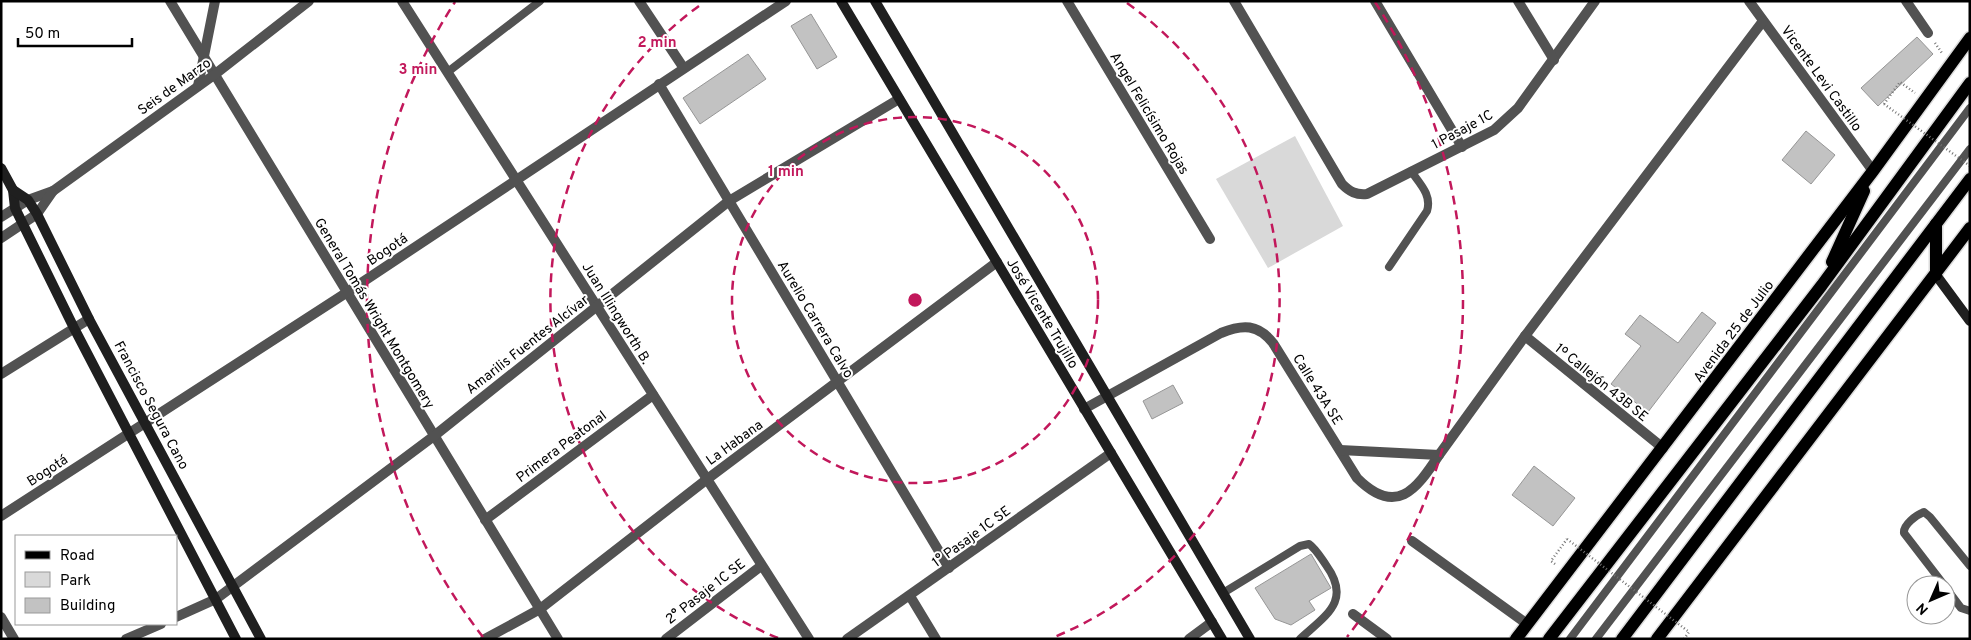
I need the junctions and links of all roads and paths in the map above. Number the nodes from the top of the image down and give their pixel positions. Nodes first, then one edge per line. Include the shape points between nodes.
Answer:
1 (170, 1) edge
2 (215, 1) edge
3 (309, 1) edge
4 (402, 1) edge
5 (540, 1) edge
6 (639, 1) edge
7 (786, 1) edge
8 (841, 1) edge
9 (875, 1) edge
10 (1068, 1) edge
11 (1234, 1) edge
12 (1376, 1) edge
13 (1518, 1) edge
14 (1595, 1) edge
15 (1748, 1) edge
16 (1906, 1) edge
17 (1763, 21) junction
18 (1928, 33) joint
19 (1970, 38) edge
20 (204, 60) junction
21 (1554, 60) junction
22 (1950, 65) junction
23 (683, 68) junction
24 (449, 71) junction
25 (214, 75) junction
26 (1970, 83) edge
27 (659, 84) junction
28 (198, 86) junction
29 (900, 99) junction
30 (1925, 100) junction
31 (1970, 108) edge
32 (1462, 146) junction
33 (1970, 149) edge
34 (1970, 166) edge
35 (1, 168) edge
36 (1411, 171) junction
37 (1873, 171) junction
38 (1970, 179) edge
39 (516, 180) junction
40 (13, 190) junction
41 (53, 191) junction
42 (28, 200) junction
43 (729, 201) junction
44 (15, 208) junction
45 (37, 214) junction
46 (1, 217) edge
47 (23, 223) junction
48 (1936, 224) junction
49 (1970, 228) edge
50 (1, 238) edge
51 (1210, 239) dead end
52 (997, 262) junction
53 (1389, 267) dead end
54 (1936, 275) junction
55 (1822, 285) junction
56 (346, 293) junction
57 (597, 306) junction
58 (89, 319) junction
59 (1970, 321) edge
60 (74, 328) junction
61 (1524, 336) junction
62 (1, 374) edge
63 (838, 383) junction
64 (653, 395) junction
65 (1106, 395) junction
66 (1084, 409) junction
67 (146, 421) junction
68 (130, 432) junction
69 (434, 436) junction
70 (1663, 448) junction
71 (1340, 450) junction
72 (1111, 453) junction
73 (1439, 455) junction
74 (706, 480) junction
75 (1, 516) edge
76 (485, 520) junction
77 (1412, 541) dead end
78 (1551, 561) dead end
79 (761, 566) junction
80 (1970, 566) edge
81 (949, 568) junction
82 (1936, 575) edge
83 (233, 586) junction
84 (1224, 593) junction
85 (910, 596) junction
86 (216, 599) junction
87 (1956, 601) edge
88 (540, 609) junction
89 (1970, 611) edge
90 (1353, 614) dead end
91 (178, 616) edge
92 (1, 617) edge
93 (1212, 622) junction
94 (1527, 624) junction
95 (159, 625) edge
96 (14, 639) edge
97 (126, 639) edge
98 (236, 639) edge
99 (261, 639) edge
100 (485, 639) edge
101 (558, 639) edge
102 (666, 639) edge
103 (809, 639) edge
104 (847, 639) edge
105 (936, 639) edge
106 (1189, 639) edge
107 (1222, 639) edge
108 (1250, 639) edge
109 (1300, 639) edge
110 (1387, 639) edge
111 (1516, 639) edge
112 (1549, 639) edge
113 (1570, 639) edge
114 (1596, 639) edge
115 (1622, 639) edge
116 (1657, 639) edge
117 (1684, 639) edge

1 - 20 street, General Tomás Wright Montgomery
2 - 20 street
3 - 25 street, Seis de Marzo
4 - 24 street, Juan Illingworth B.
5 - 24 lane
6 - 23 street
7 - 23 street, Bogotá
8 - 29 main road, José Vicente Trujillo
9 - 65 main road, José Vicente Trujillo
10 - 51 street, Angel Felicísimo Rojas
11 - 36 street, 1 Pasaje 1C via 1342,184 1358,195 1368,194
12 - 32 street
13 - 21 street
14 - 21 street, 1 Pasaje 1C
15 - 17 street, Vicente Levi Castillo
16 - 18 street
17 - 37 street, Vicente Levi Castillo
17 - 61 street, Calle 43A SE
18 - 22 path
19 - 22 main road, Avenida 25 de Julio
20 - 25 street, General Tomás Wright Montgomery
20 - 28 street
21 - 32 street, 1 Pasaje 1C via 1505,121
22 - 30 main road, Avenida 25 de Julio
23 - 27 street, Bogotá
24 - 39 street, Juan Illingworth B.
25 - 28 street, Seis de Marzo
25 - 56 street, General Tomás Wright Montgomery
26 - 55 main road
27 - 39 street, Bogotá
27 - 43 street, Aurelio Carrera Calvo
28 - 41 street, Seis de Marzo
29 - 43 street, Amarilis Fuentes Alcívar
29 - 52 main road, José Vicente Trujillo
30 - 34 path, bridge via 1900,82 1884,104
30 - 37 main road, Avenida 25 de Julio
31 - 113 lane
32 - 36 street, 1 Pasaje 1C
33 - 114 lane
35 - 40 main road, Francisco Segura Cano
36 - 53 lane via 1429,198 1429,204
37 - 55 main road
37 - 70 main road, Avenida 25 de Julio
38 - 48 main road
39 - 56 street, Bogotá
39 - 57 street, Juan Illingworth B.
40 - 42 main road, Francisco Segura Cano
40 - 44 main road, Francisco Segura Cano
41 - 42 street, Seis de Marzo
41 - 45 street, Seis de Marzo
42 - 44 street, Seis de Marzo
42 - 45 main road, Francisco Segura Cano
43 - 57 street, Amarilis Fuentes Alcívar
43 - 63 street, Aurelio Carrera Calvo
44 - 46 street, Seis de Marzo
44 - 47 main road, Francisco Segura Cano
45 - 47 street, Seis de Marzo
45 - 58 main road, Francisco Segura Cano
47 - 50 street, Seis de Marzo
47 - 60 main road, Francisco Segura Cano
48 - 54 main road
48 - 115 main road
49 - 54 main road
52 - 63 street, La Habana
52 - 66 main road, José Vicente Trujillo
54 - 59 main road
54 - 116 main road
55 - 112 main road
56 - 67 street, Bogotá
56 - 69 street, General Tomás Wright Montgomery
57 - 64 street, Juan Illingworth B.
57 - 69 street, Amarilis Fuentes Alcívar
58 - 60 street
58 - 67 main road, Francisco Segura Cano
60 - 62 street
60 - 68 main road, Francisco Segura Cano
61 - 70 street, 1º Callejón 43B SE
61 - 73 street, Calle 43A SE
63 - 74 street, La Habana
63 - 81 street, Aurelio Carrera Calvo
64 - 74 street, Juan Illingworth B.
64 - 76 street, Primera Peatonal
65 - 66 street
65 - 71 street, Calle 43A SE via 1234,328 1257,328 1273,342
65 - 84 main road, José Vicente Trujillo
66 - 72 main road, José Vicente Trujillo
67 - 68 street, Bogotá
67 - 83 main road, Francisco Segura Cano
68 - 75 street, Bogotá
68 - 86 main road, Francisco Segura Cano
69 - 76 street, General Tomás Wright Montgomery
69 - 83 street, Amarilis Fuentes Alcívar
70 - 94 main road, Avenida 25 de Julio
71 - 73 street
71 - 73 street, Calle 43A SE via 1357,478 1374,493 1384,496 1413,490
72 - 81 street, 1° Pasaje 1C SE
72 - 93 main road, José Vicente Trujillo
74 - 79 street, Juan Illingworth B.
74 - 88 street, La Habana
76 - 88 street, General Tomás Wright Montgomery
77 - 94 street
78 - 117 path, bridge via 1567,538 1689,632
79 - 102 street, 2° Pasaje 1C SE
79 - 103 street, Juan Illingworth B.
80 - 82 lane via 1924,512 1905,526 1904,533
81 - 85 street, 1° Pasaje 1C SE
83 - 86 street, Amarilis Fuentes Alcívar
83 - 99 main road, Francisco Segura Cano
84 - 108 main road, José Vicente Trujillo
84 - 109 lane via 1300,546 1309,544 1333,575 1338,597 1332,608
85 - 104 street, 1° Pasaje 1C SE
85 - 105 street
86 - 91 street, Amarilis Fuentes Alcívar
86 - 98 main road, Francisco Segura Cano
87 - 89 lane via 1961,608
88 - 100 street, La Habana
88 - 101 street, General Tomás Wright Montgomery
90 - 110 street
92 - 96 street
93 - 106 street
93 - 107 main road, José Vicente Trujillo
94 - 111 main road, Avenida 25 de Julio
95 - 97 street

